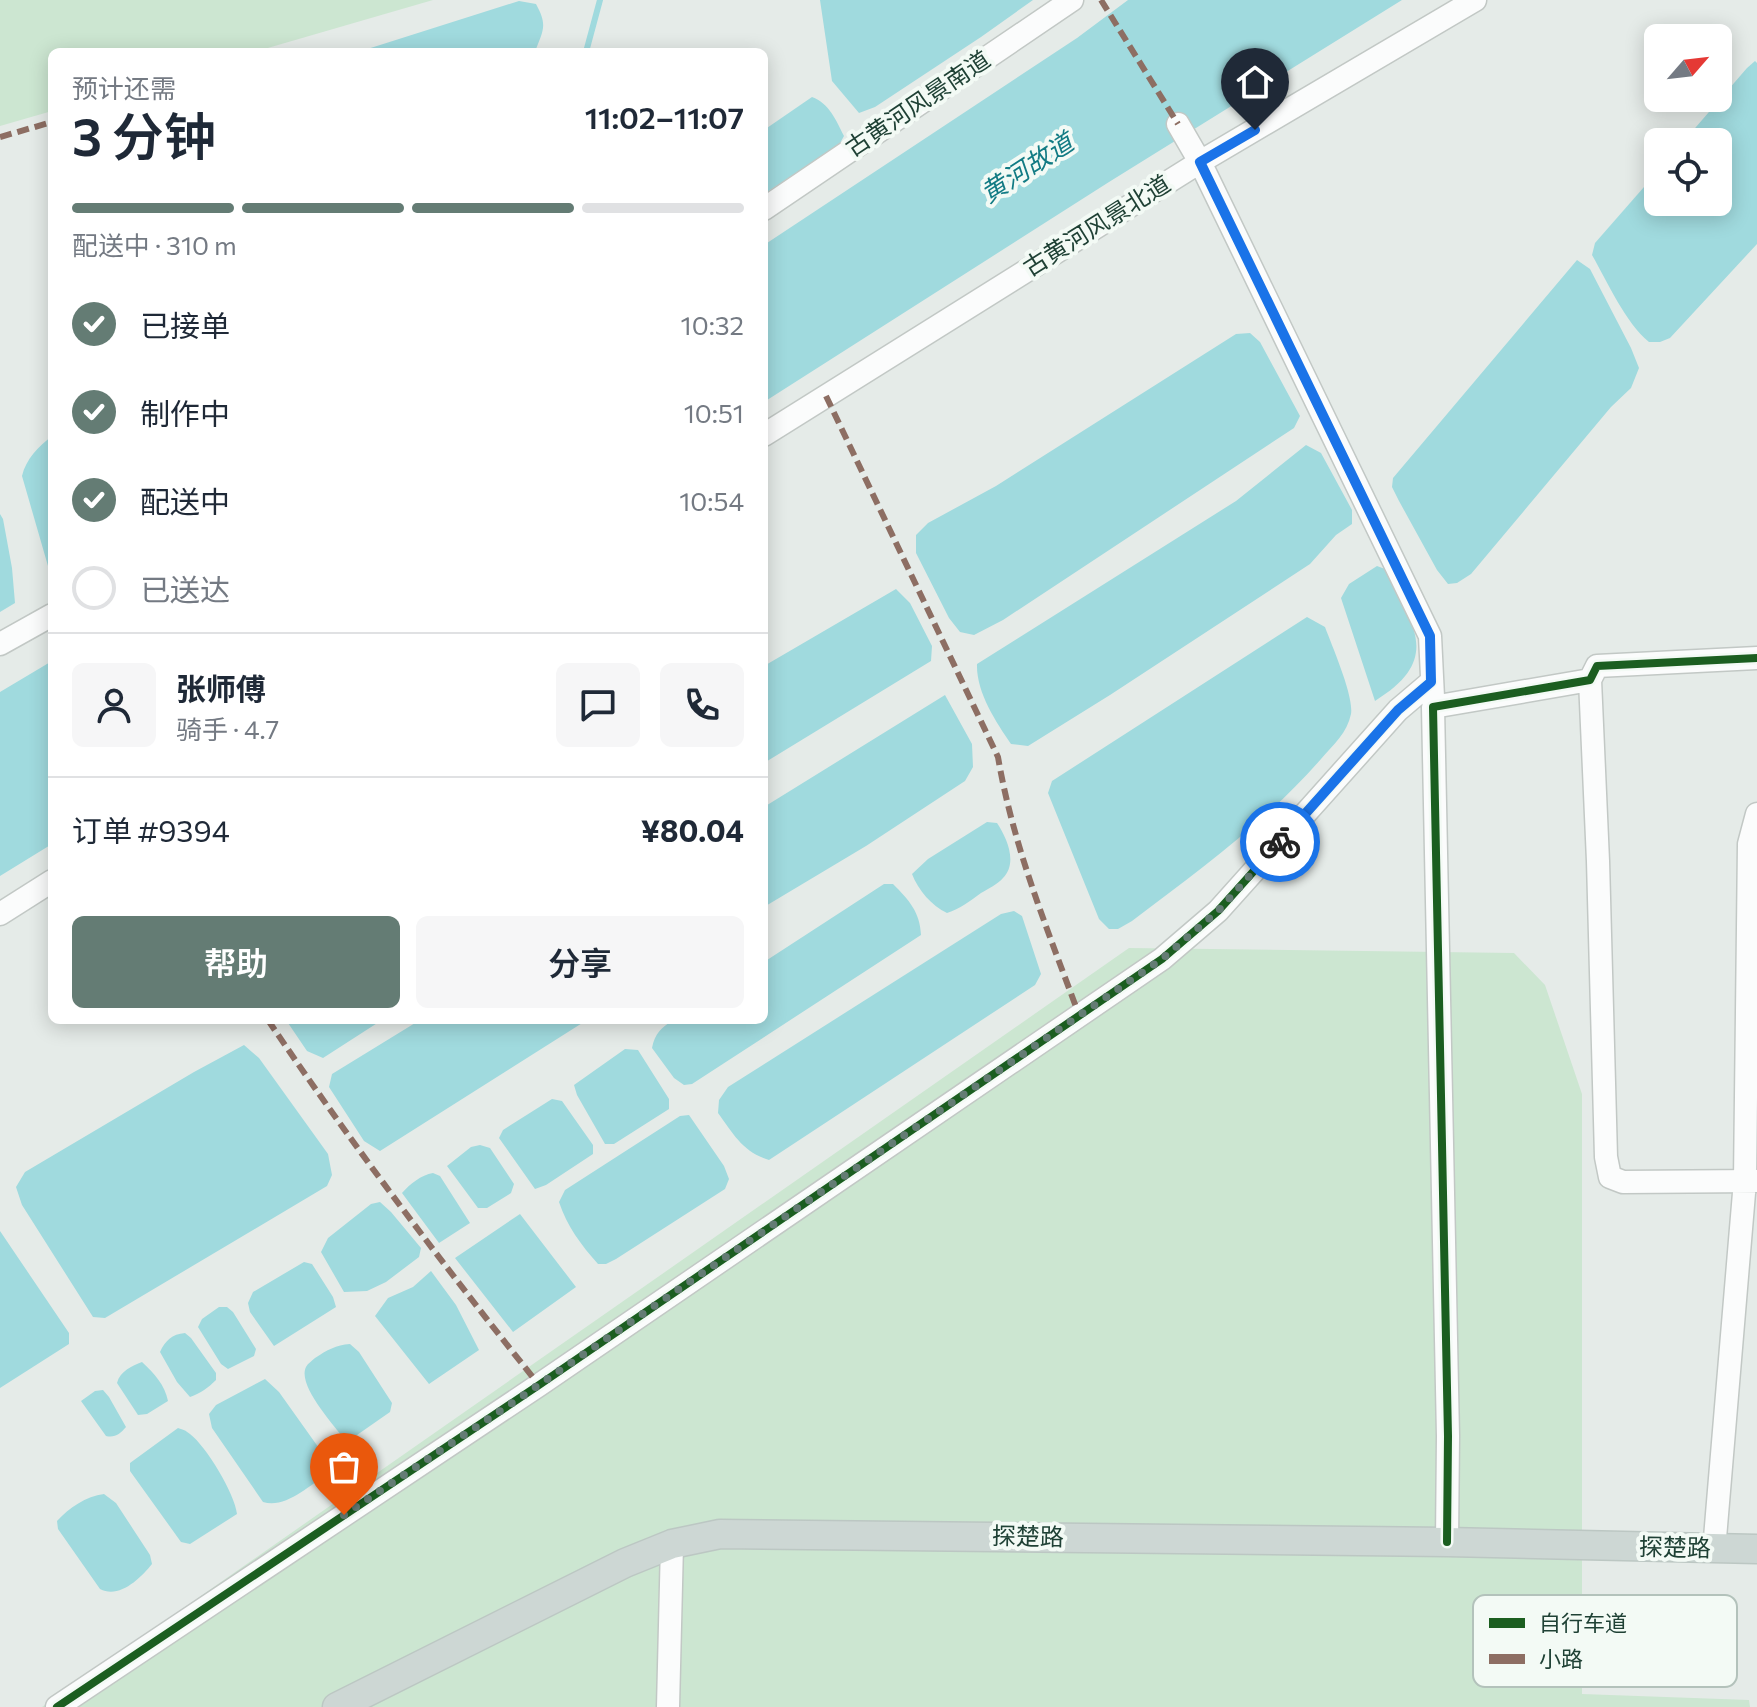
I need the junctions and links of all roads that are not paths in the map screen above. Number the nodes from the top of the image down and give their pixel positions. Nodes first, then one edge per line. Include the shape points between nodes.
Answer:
1 (1072, 0) edge
2 (1475, 0) edge
3 (1178, 124) dead end
4 (1200, 162) junction
5 (768, 206) edge
6 (768, 432) edge
7 (48, 617) edge
8 (0, 644) edge
9 (1757, 658) edge
10 (1590, 680) junction
11 (1431, 682) junction
12 (1433, 707) junction
13 (1757, 814) edge
14 (48, 884) edge
15 (0, 914) edge
16 (1751, 1181) edge
17 (1447, 1542) junction
18 (672, 1544) junction
19 (1757, 1549) edge
20 (1714, 1550) junction
21 (57, 1707) edge
22 (337, 1707) edge
23 (668, 1707) edge

1 - 5 street, 古黄河风景南道
2 - 4 street, 古黄河风景北道
3 - 4 street
4 - 6 street, 古黄河风景北道
4 - 11 street via 1430,636
7 - 8 street
9 - 10 street via 1597,666
10 - 12 street
10 - 16 street via 1610,1177 1623,1182
11 - 12 street
11 - 21 street via 1398,710 1218,911 1162,959
12 - 17 street
13 - 16 street via 1749,844
14 - 15 street
16 - 20 street
17 - 18 main road, 探楚路 via 720,1534
17 - 20 main road, 探楚路
18 - 22 main road, 探楚路
18 - 23 street
19 - 20 main road, 探楚路

